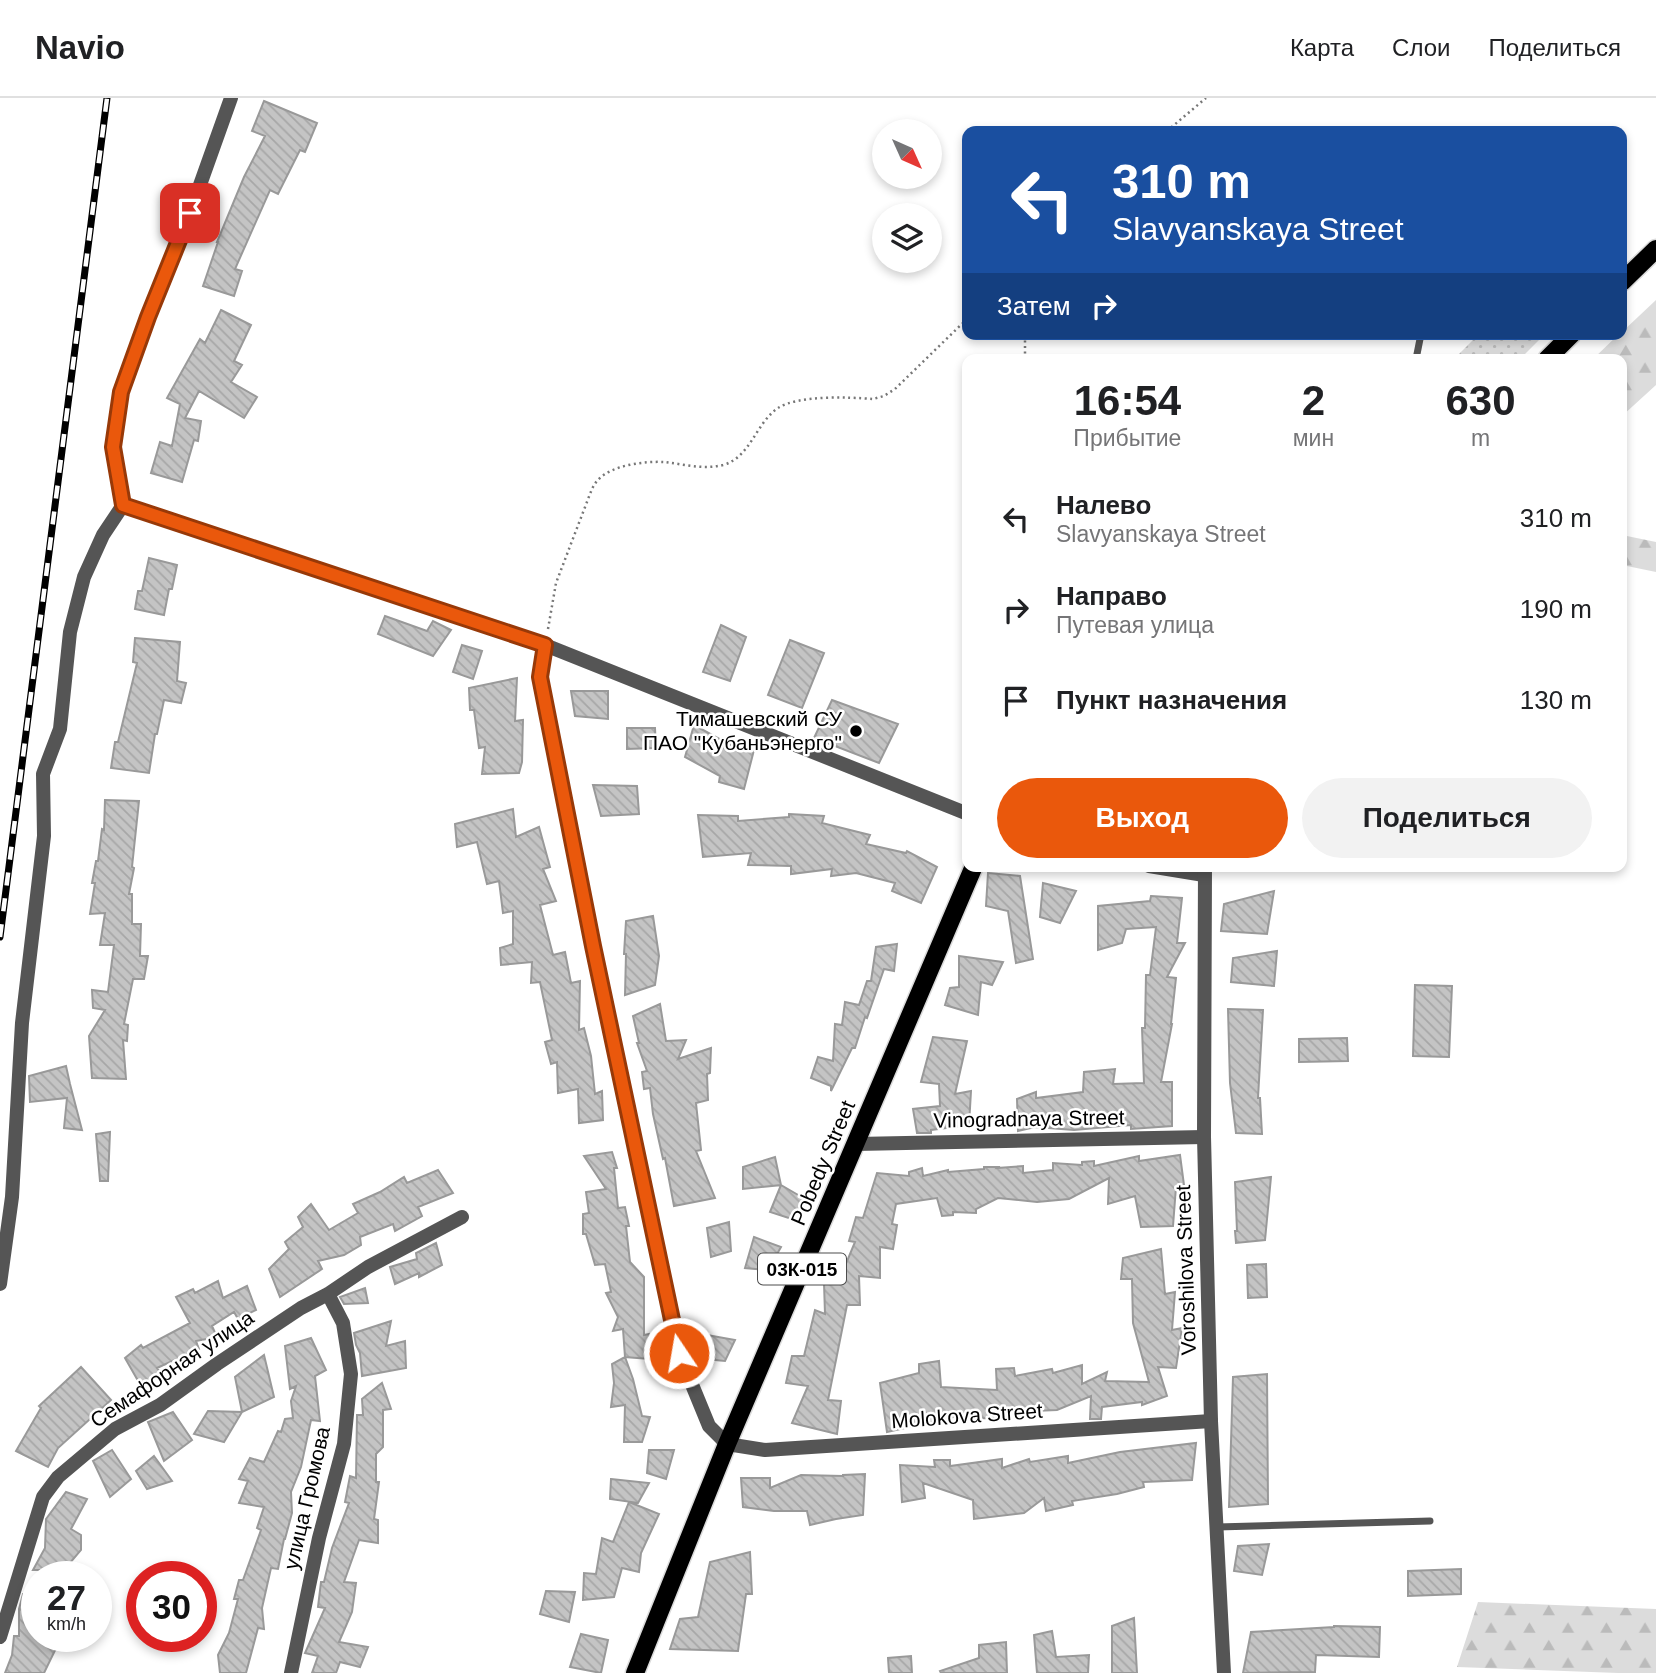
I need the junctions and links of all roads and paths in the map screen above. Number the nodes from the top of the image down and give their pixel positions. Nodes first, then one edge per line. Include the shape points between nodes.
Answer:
1 (231, 98) edge
2 (1206, 98) edge
3 (1173, 126) edge
4 (1656, 249) edge
5 (1638, 266) junction
6 (1627, 273) edge
7 (1627, 277) edge
8 (962, 324) edge
9 (1562, 340) edge
10 (1551, 354) edge
11 (123, 505) junction
12 (545, 645) junction
13 (962, 812) edge
14 (971, 872) edge
15 (1205, 872) edge
16 (1204, 1137) junction
17 (856, 1144) junction
18 (462, 1217) dead end
19 (0, 1284) edge
20 (328, 1294) junction
21 (1211, 1421) junction
22 (727, 1444) junction
23 (1430, 1521) dead end
24 (1216, 1527) junction
25 (0, 1637) edge
26 (291, 1673) edge
27 (635, 1673) edge
28 (1224, 1673) edge

1 - 11 street via 121,392 113,447
2 - 3 path
4 - 5 main road
5 - 6 lane
5 - 7 main road
8 - 12 path via 884,396 799,399 777,409 733,461 709,468 661,462 608,471 596,481 556,583
9 - 10 main road
11 - 12 street
11 - 19 street via 84,577 70,632 60,729 43,774 44,836 22,1023 12,1197
12 - 13 street
12 - 22 street via 540,677 679,1353 709,1426
14 - 17 main road, Pobedy Street / 03К-015
15 - 16 street, Voroshilova Street
16 - 17 street, Vinogradnaya Street
16 - 21 street, Voroshilova Street
17 - 22 main road, Pobedy Street / 03К-015
18 - 20 street, Семафорная улица
20 - 25 street, Семафорная улица via 160,1405 115,1429 58,1477 43,1497
20 - 26 street, улица Громова via 343,1323 351,1374 348,1409
21 - 22 street, Molokova Street via 765,1450
21 - 24 street, Voroshilova Street
22 - 27 main road, Pobedy Street / 03К-015
23 - 24 lane
24 - 28 street, Voroshilova Street

